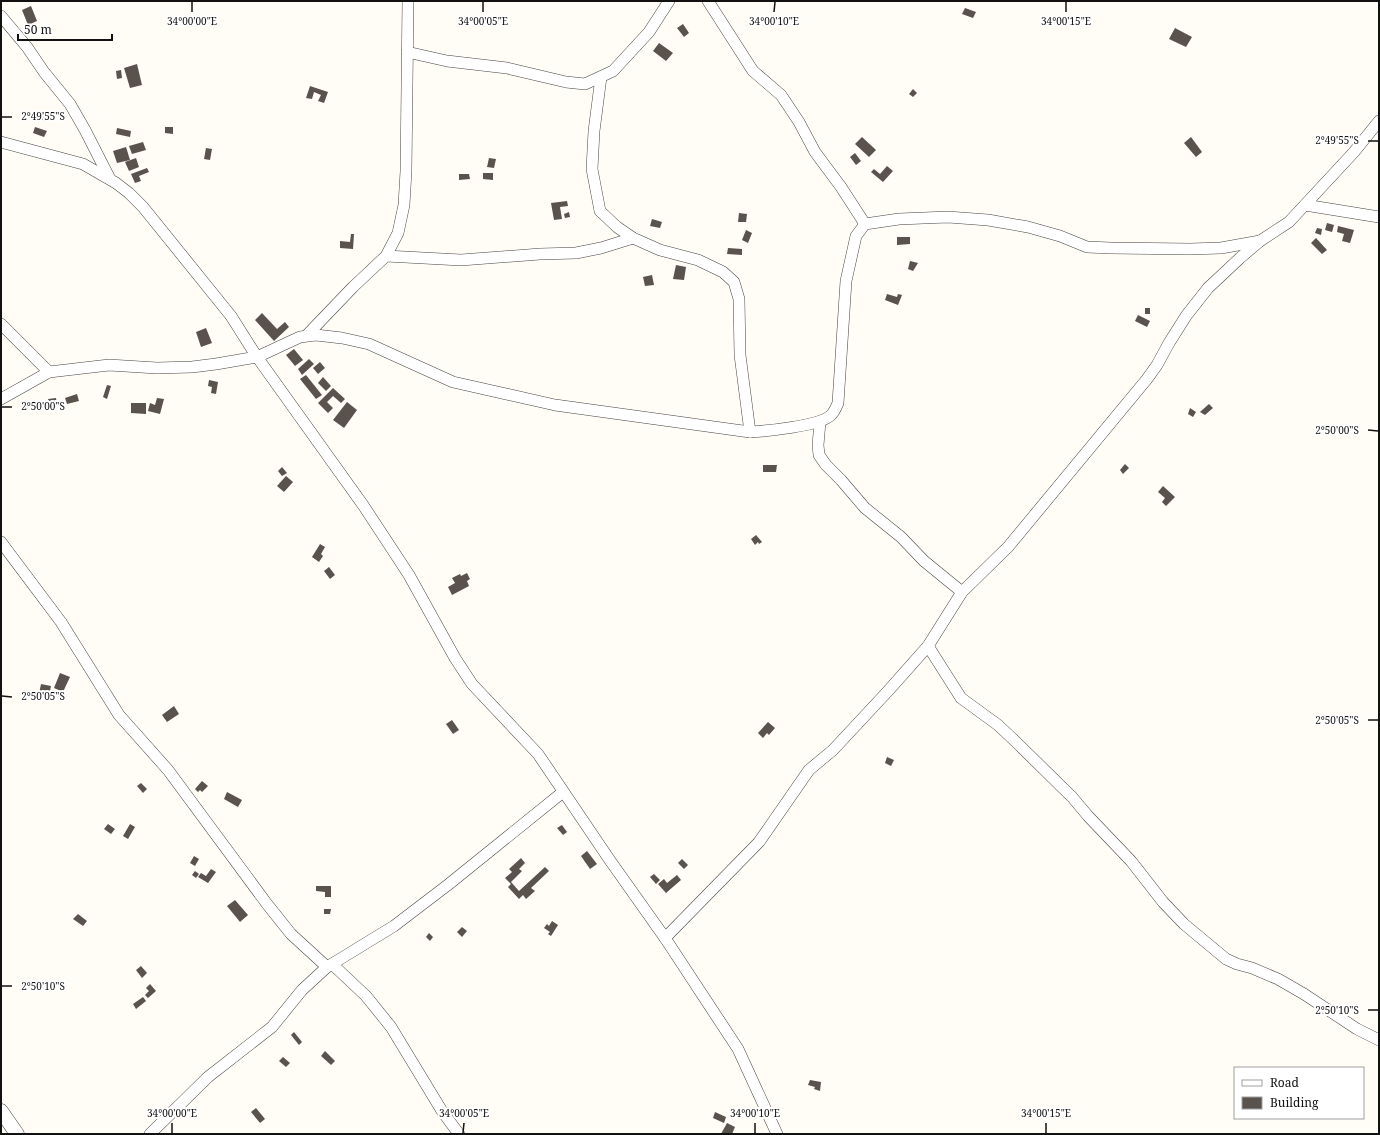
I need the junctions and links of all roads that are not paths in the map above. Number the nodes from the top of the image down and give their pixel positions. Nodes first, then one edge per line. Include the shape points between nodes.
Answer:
1 (408, 1) edge
2 (669, 1) edge
3 (708, 1) edge
4 (1, 16) edge
5 (407, 52) junction
6 (601, 77) junction
7 (1379, 121) edge
8 (1, 142) edge
9 (110, 179) junction
10 (1305, 205) junction
11 (1379, 217) edge
12 (865, 224) junction
13 (633, 238) junction
14 (1260, 241) junction
15 (386, 256) junction
16 (1, 324) edge
17 (307, 335) junction
18 (257, 357) junction
19 (49, 372) junction
20 (1, 399) edge
21 (820, 422) junction
22 (750, 432) junction
23 (1, 542) edge
24 (962, 592) junction
25 (928, 646) junction
26 (563, 792) junction
27 (665, 938) junction
28 (329, 965) junction
29 (1379, 1040) edge
30 (1, 1111) edge
31 (18, 1134) edge
32 (150, 1134) edge
33 (459, 1134) edge
34 (776, 1134) edge

1 - 5 street
2 - 6 street via 649,32 613,70
3 - 12 street via 754,71 780,95 799,122 815,152
4 - 9 street via 70,104
5 - 6 street via 507,68 566,82 585,84
5 - 15 street via 404,205 398,234
6 - 13 street via 592,169 596,198 600,211
7 - 10 street
8 - 9 street via 83,164
9 - 18 street via 144,206 231,316
10 - 11 street
10 - 14 street via 1289,222
12 - 14 street via 906,218 948,217 988,220 1028,227 1087,247 1221,248
12 - 21 street via 856,236 846,281 838,403 830,416
13 - 15 street via 576,253 461,260
13 - 22 street via 660,250 698,260 723,272 734,282 739,299 740,355
14 - 24 street via 1208,288 1168,343 1157,365 1125,407 1008,546
15 - 17 street
16 - 19 street
17 - 18 street
17 - 22 street via 342,338 369,344 453,382 555,406
18 - 19 street via 192,367 109,365
18 - 26 street via 388,543 472,684 538,754
19 - 20 street
21 - 22 street via 772,431
21 - 24 street via 819,455 826,465 865,508
23 - 28 street via 61,622 119,715 168,770 291,934
24 - 25 street
25 - 27 street via 833,750 809,770 759,842
25 - 29 street via 961,698 998,725 1072,797 1184,924 1226,959 1278,979
26 - 27 street
26 - 28 street via 394,926
27 - 34 street via 738,1049
28 - 32 street via 302,990 272,1027 208,1077
28 - 33 street via 366,996 391,1027 442,1111
30 - 31 street

